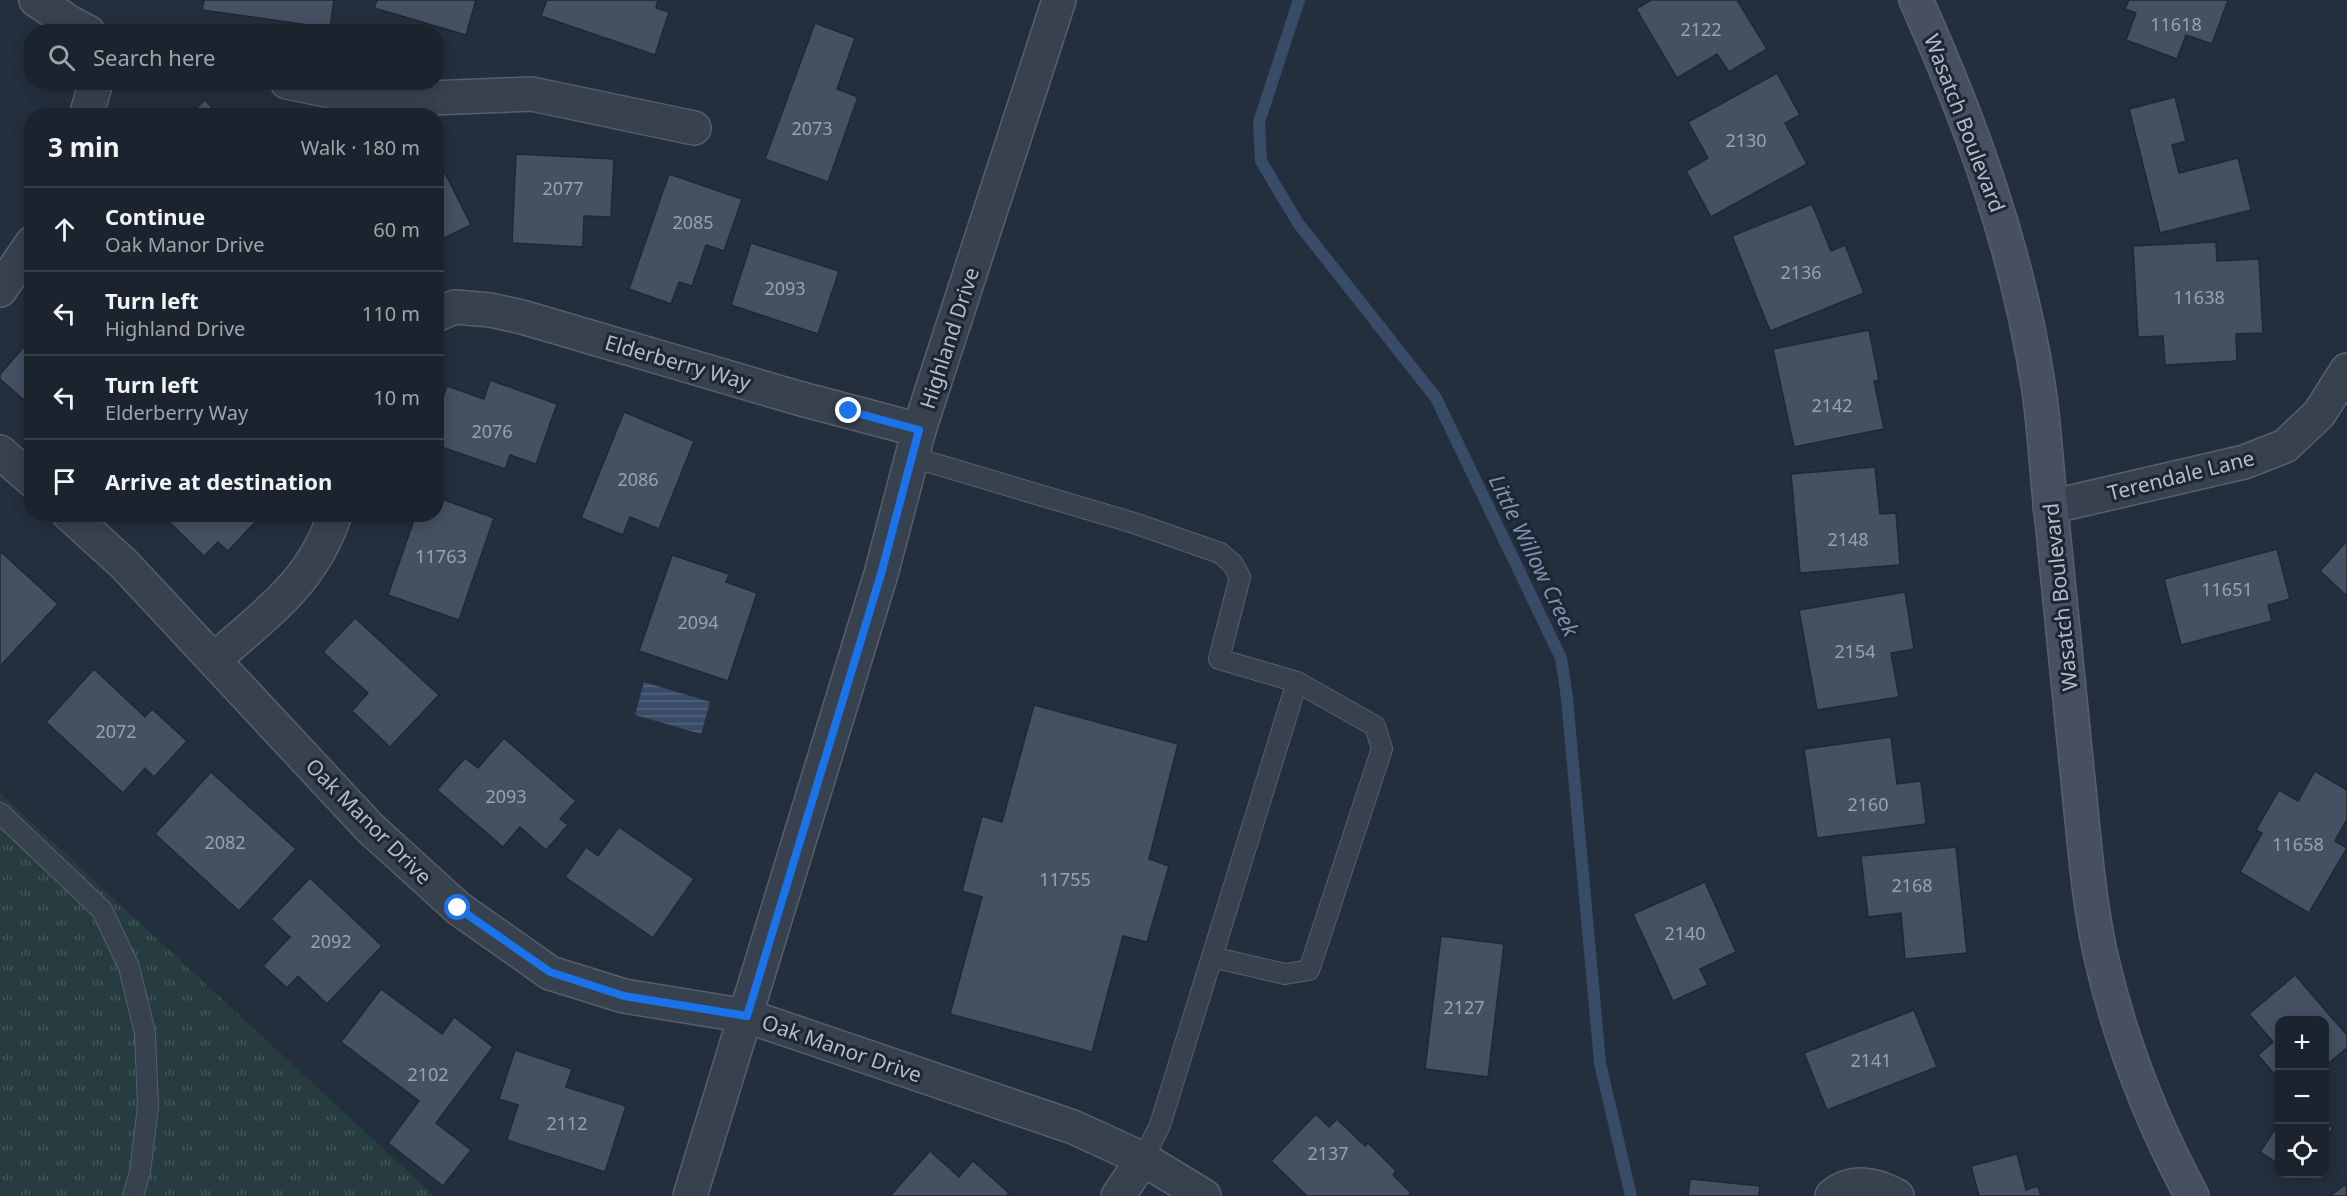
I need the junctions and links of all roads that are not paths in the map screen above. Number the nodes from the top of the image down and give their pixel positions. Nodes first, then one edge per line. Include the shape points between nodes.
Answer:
1 (36, 0) edge
2 (1059, 0) edge
3 (1916, 0) edge
4 (73, 24) edge
5 (94, 90) edge
6 (326, 90) edge
7 (88, 108) edge
8 (694, 128) dead end
9 (24, 255) edge
10 (0, 290) edge
11 (444, 312) edge
12 (2347, 370) edge
13 (915, 444) junction
14 (0, 452) edge
15 (24, 473) edge
16 (2050, 507) junction
17 (78, 522) edge
18 (333, 522) edge
19 (214, 660) junction
20 (1297, 681) junction
21 (0, 813) edge
22 (1212, 957) junction
23 (747, 1016) junction
24 (1143, 1159) junction
25 (133, 1196) edge
26 (690, 1196) edge
27 (1118, 1196) edge
28 (1204, 1196) edge
29 (1832, 1196) edge
30 (1897, 1196) edge
31 (2192, 1196) edge

1 - 4 street
2 - 13 street, Highland Drive
3 - 16 main road, Wasatch Boulevard via 1977,148 2024,302 2039,393
5 - 7 street
6 - 8 street via 406,99 532,94
9 - 10 street
11 - 13 street, Elderberry Way via 455,307 522,316 798,398
12 - 16 street, Terendale Lane via 2319,414 2285,446 2244,462
13 - 20 lane via 1220,553 1240,577 1219,659
13 - 23 street, Highland Drive via 881,574
14 - 15 street
16 - 31 main road, Wasatch Boulevard via 2086,861 2100,951 2138,1078 2164,1145
17 - 19 street, Oak Manor Drive via 125,565
18 - 19 street via 316,560 293,590
19 - 23 street, Oak Manor Drive via 370,828 458,908 550,972 624,996
20 - 22 lane
20 - 22 lane via 1375,726 1382,749 1310,970 1285,974
21 - 25 lane via 102,910 129,967 145,1033 148,1106
22 - 24 lane via 1160,1125
23 - 24 street, Oak Manor Drive via 1073,1127
23 - 26 street, Highland Drive
24 - 27 street
24 - 28 street, Oak Manor Drive
29 - 30 street via 1858,1184 1878,1186

